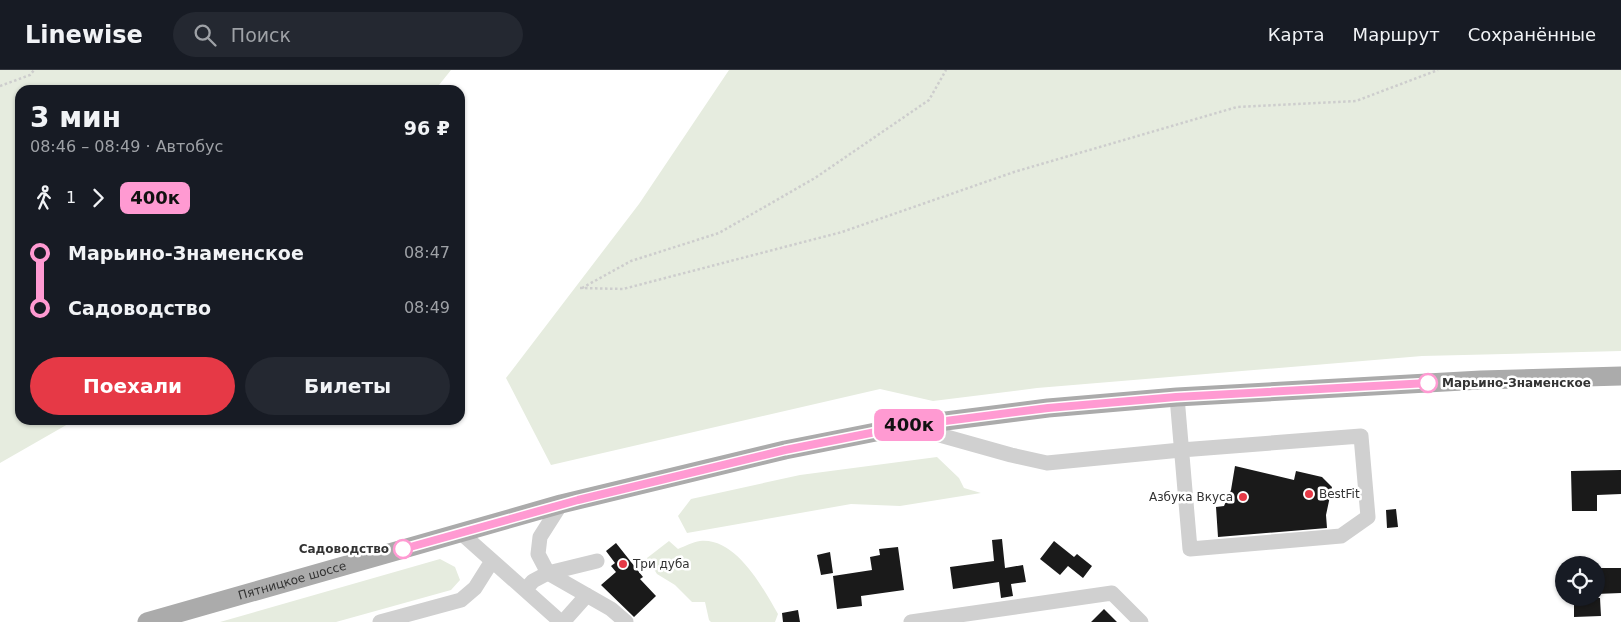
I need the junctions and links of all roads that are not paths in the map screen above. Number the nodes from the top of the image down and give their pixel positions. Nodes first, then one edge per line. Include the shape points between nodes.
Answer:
1 (1621, 376) edge
2 (1176, 397) junction
3 (906, 426) junction
4 (1181, 450) junction
5 (561, 504) junction
6 (460, 533) junction
7 (597, 561) dead end
8 (492, 562) junction
9 (548, 573) junction
10 (525, 590) junction
11 (587, 595) junction
12 (624, 621) edge
13 (147, 622) edge
14 (380, 622) edge
15 (562, 622) edge
16 (911, 622) edge
17 (1141, 622) edge

1 - 2 main road, Пятницкое шоссе via 1481,380
2 - 3 main road, Пятницкое шоссе via 1048,408
2 - 4 street
3 - 4 street via 1047,463
3 - 5 main road, Пятницкое шоссе via 785,450
4 - 4 street via 1190,549 1341,536 1368,517 1361,436
5 - 6 main road, Пятницкое шоссе
5 - 9 street via 540,537 538,554
6 - 8 street
6 - 13 main road, Пятницкое шоссе
7 - 9 street
8 - 10 street
8 - 14 street via 475,588 461,600
9 - 10 street
9 - 11 street
10 - 15 street
11 - 12 street via 612,609
11 - 15 street
16 - 17 street via 1112,593

